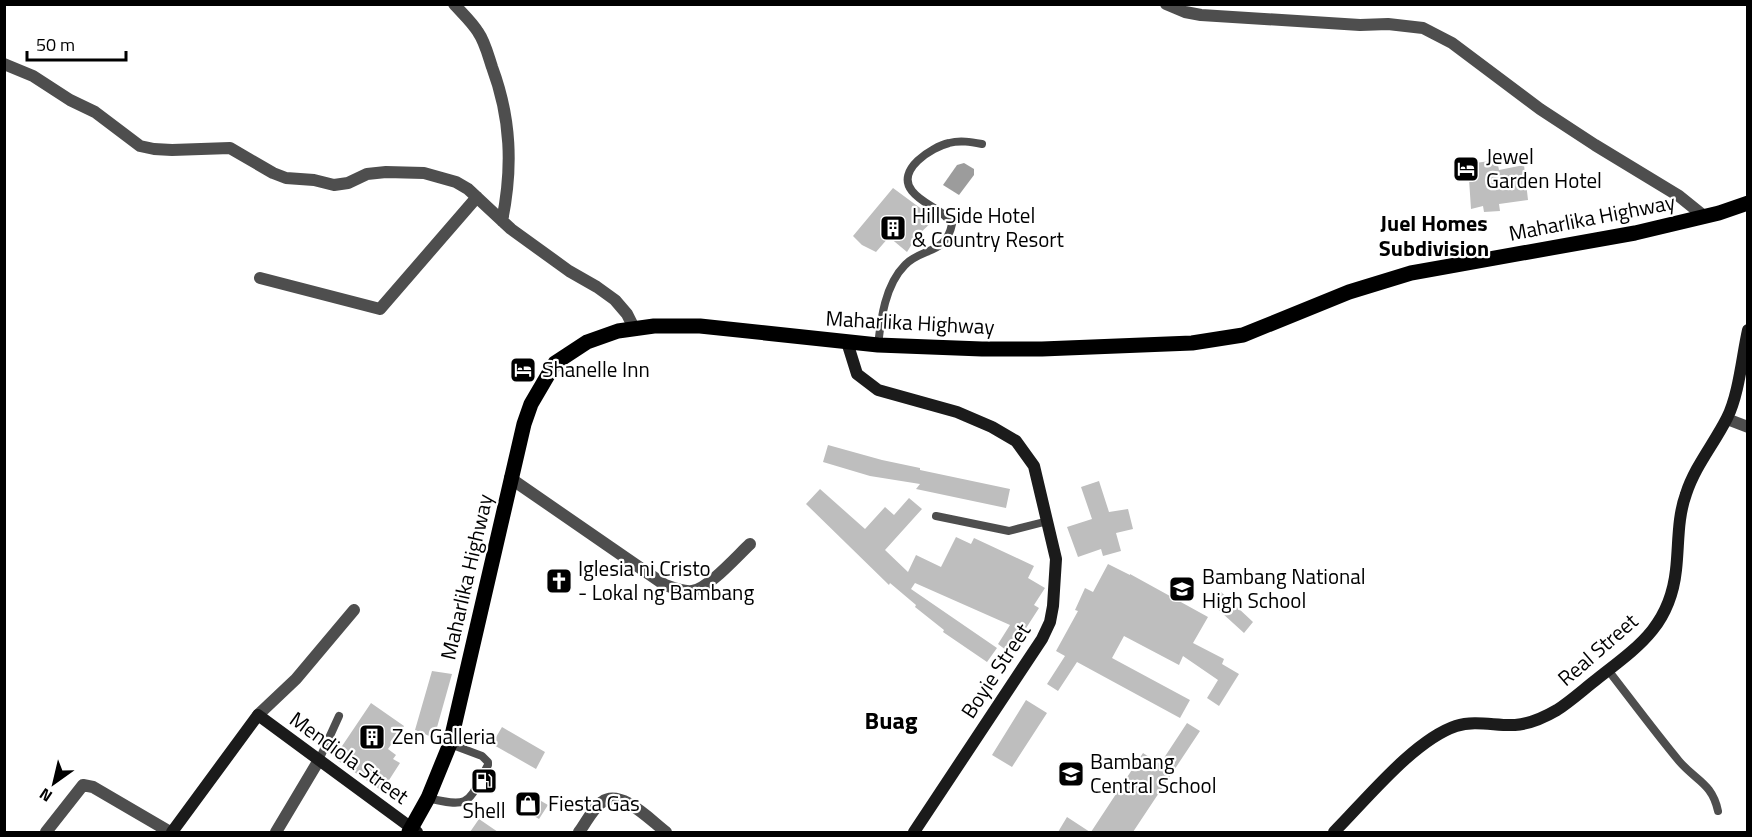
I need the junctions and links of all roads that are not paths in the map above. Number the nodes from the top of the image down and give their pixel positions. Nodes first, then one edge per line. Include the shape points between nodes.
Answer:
1 (454, 4) edge
2 (1166, 4) edge
3 (4, 64) edge
4 (982, 144) dead end
5 (477, 197) junction
6 (1748, 203) edge
7 (1705, 217) junction
8 (502, 221) junction
9 (260, 278) dead end
10 (634, 328) junction
11 (1748, 330) edge
12 (847, 342) junction
13 (878, 345) junction
14 (1727, 419) junction
15 (1748, 427) edge
16 (510, 478) junction
17 (936, 516) dead end
18 (1048, 521) junction
19 (750, 544) dead end
20 (354, 610) dead end
21 (1608, 670) junction
22 (258, 715) junction
23 (339, 716) dead end
24 (450, 744) junction
25 (319, 760) junction
26 (428, 798) junction
27 (1718, 811) dead end
28 (413, 831) edge
29 (46, 832) edge
30 (171, 832) edge
31 (276, 832) edge
32 (579, 832) edge
33 (666, 832) edge
34 (914, 832) edge
35 (1334, 832) edge

1 - 8 street via 478,32 506,112 510,144 508,193
2 - 7 street via 1201,15 1424,28 1452,43 1540,109 1679,196
3 - 5 street via 95,112 140,146 172,150 230,148 286,178 334,184 348,183 367,174 424,172 456,182
4 - 13 lane via 951,142 937,147 925,154 910,172 908,183 912,191 952,224 938,248 903,266 890,291
5 - 8 street
5 - 9 street via 380,309
6 - 7 main road, Maharlika Highway
7 - 13 main road, Maharlika Highway via 1411,273 1349,292 1243,335 1221,339 1042,349
8 - 10 street via 569,272 615,300
10 - 12 main road, Maharlika Highway via 700,326
10 - 16 main road, Maharlika Highway via 587,342 555,363 531,404
11 - 14 street, Real Street
12 - 13 main road, Maharlika Highway
12 - 18 street, Boyie Street via 857,374 878,390 957,411 1016,441 1034,466
14 - 15 street
14 - 21 street, Real Street via 1686,491 1669,606 1637,648
16 - 19 street via 665,585 679,590 693,591 706,585
16 - 24 main road, Maharlika Highway
17 - 18 lane via 1009,531
18 - 34 street, Boyie Street via 1056,559 1050,622
20 - 22 street via 296,679
21 - 27 lane via 1679,761 1708,786
21 - 35 street, Real Street via 1558,709 1536,720 1515,725 1458,726 1439,734 1416,750
22 - 25 street, Mendiola Street
22 - 30 street
23 - 25 lane
24 - 26 main road, Maharlika Highway
24 - 26 lane via 482,756 488,765 464,803
25 - 28 street, Mendiola Street
25 - 31 street
26 - 28 main road, Maharlika Highway
29 - 30 street via 83,785
32 - 33 street via 602,802 618,798

